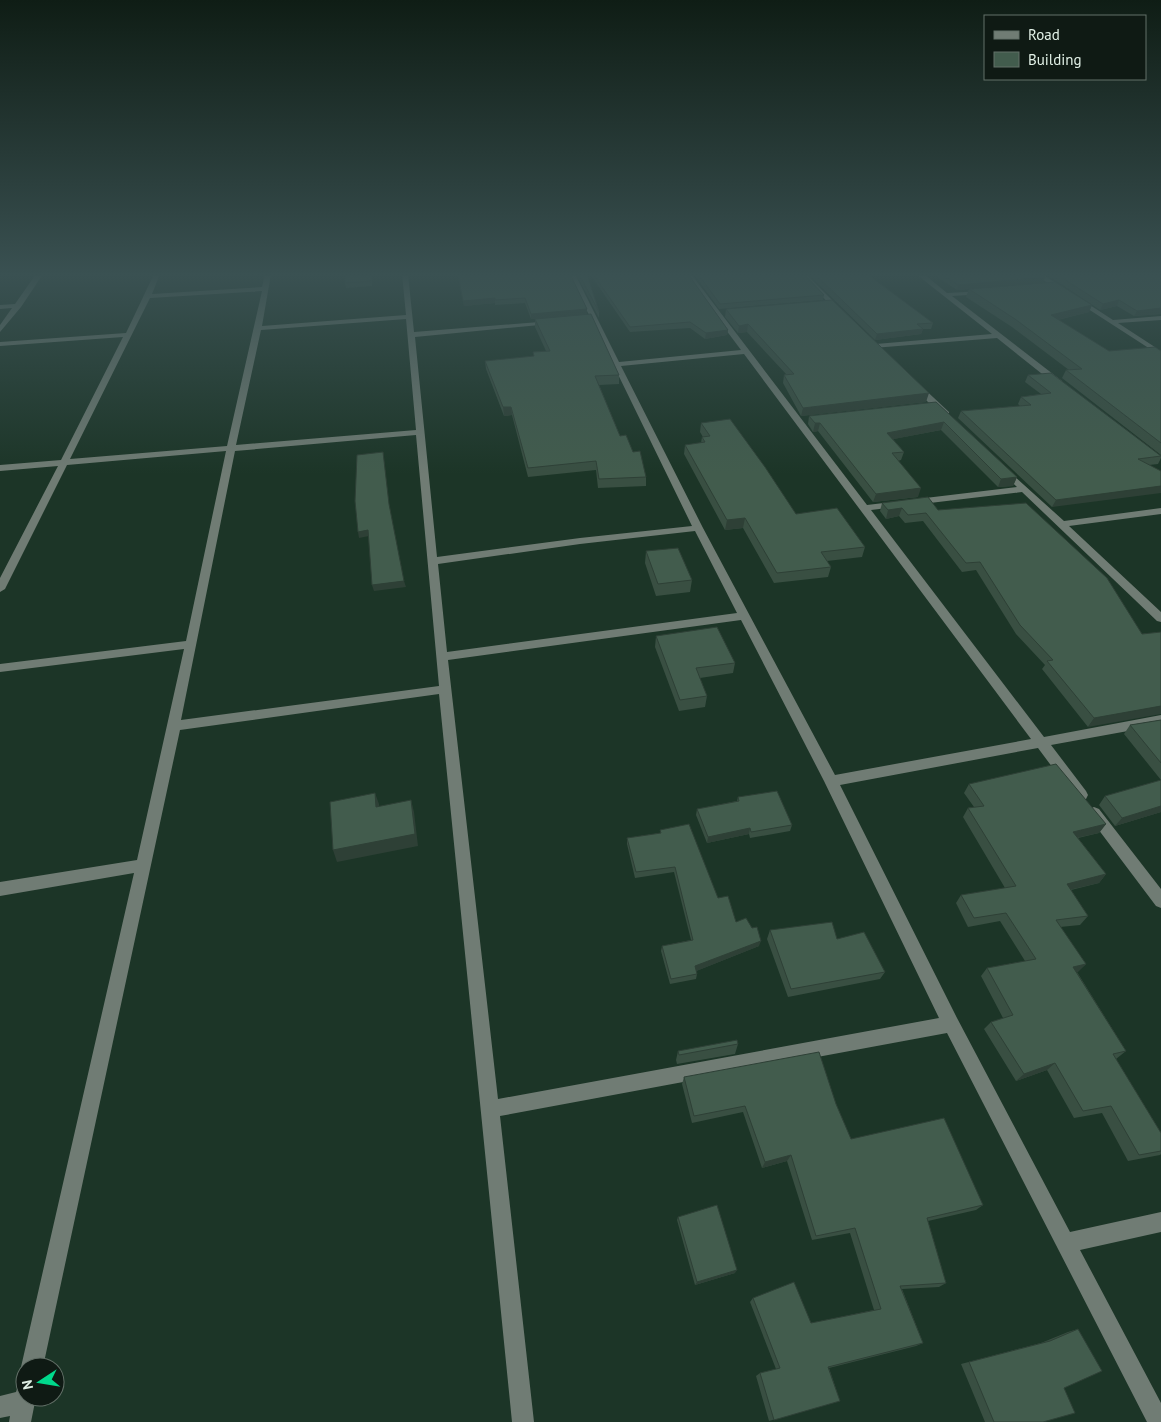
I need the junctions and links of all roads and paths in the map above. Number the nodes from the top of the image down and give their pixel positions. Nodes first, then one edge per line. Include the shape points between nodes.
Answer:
1 (52, 340) edge
2 (125, 340) edge
3 (255, 340) edge
4 (411, 340) edge
5 (603, 340) edge
6 (738, 340) edge
7 (944, 340) edge
8 (1002, 340) edge
9 (1140, 340) edge
10 (0, 344) edge
11 (876, 346) edge
12 (745, 352) junction
13 (1161, 354) edge
14 (618, 364) junction
15 (909, 379) edge
16 (1067, 389) edge
17 (936, 404) junction
18 (926, 406) edge
19 (956, 424) edge
20 (421, 432) junction
21 (231, 447) junction
22 (63, 462) junction
23 (996, 463) edge
24 (0, 468) edge
25 (1024, 489) junction
26 (865, 508) junction
27 (1161, 511) edge
28 (1062, 524) junction
29 (698, 528) junction
30 (434, 561) junction
31 (0, 589) edge
32 (745, 616) junction
33 (1161, 618) edge
34 (189, 644) junction
35 (444, 657) junction
36 (0, 668) edge
37 (445, 689) junction
38 (1161, 720) edge
39 (174, 726) junction
40 (1042, 743) junction
41 (832, 781) junction
42 (143, 865) junction
43 (0, 889) edge
44 (1161, 901) edge
45 (951, 1024) junction
46 (490, 1109) junction
47 (1161, 1222) edge
48 (1064, 1243) junction
49 (34, 1357) edge
50 (23, 1407) edge
51 (0, 1408) edge
52 (523, 1422) edge
53 (1159, 1422) edge

1 - 10 street
2 - 22 street
3 - 21 street
4 - 20 street
5 - 14 street
6 - 12 street
7 - 11 street
8 - 16 street
9 - 13 street
12 - 14 street
12 - 26 street via 802,421
14 - 29 street
15 - 17 street
17 - 18 street
17 - 19 street
20 - 21 street
20 - 30 street
21 - 22 street
21 - 34 street
22 - 24 street
22 - 31 street
23 - 25 street
25 - 26 street
25 - 28 street
26 - 40 street
27 - 28 street
28 - 33 street
29 - 30 street
29 - 32 street
30 - 35 street
32 - 35 street
32 - 41 street
34 - 36 street
34 - 39 street
35 - 37 street
37 - 39 street
37 - 46 street
38 - 40 street
39 - 42 street
40 - 41 street
40 - 44 street
41 - 45 street
42 - 43 street
42 - 49 street
45 - 46 street
45 - 48 street
46 - 52 street
47 - 48 street
48 - 53 street
50 - 51 street

